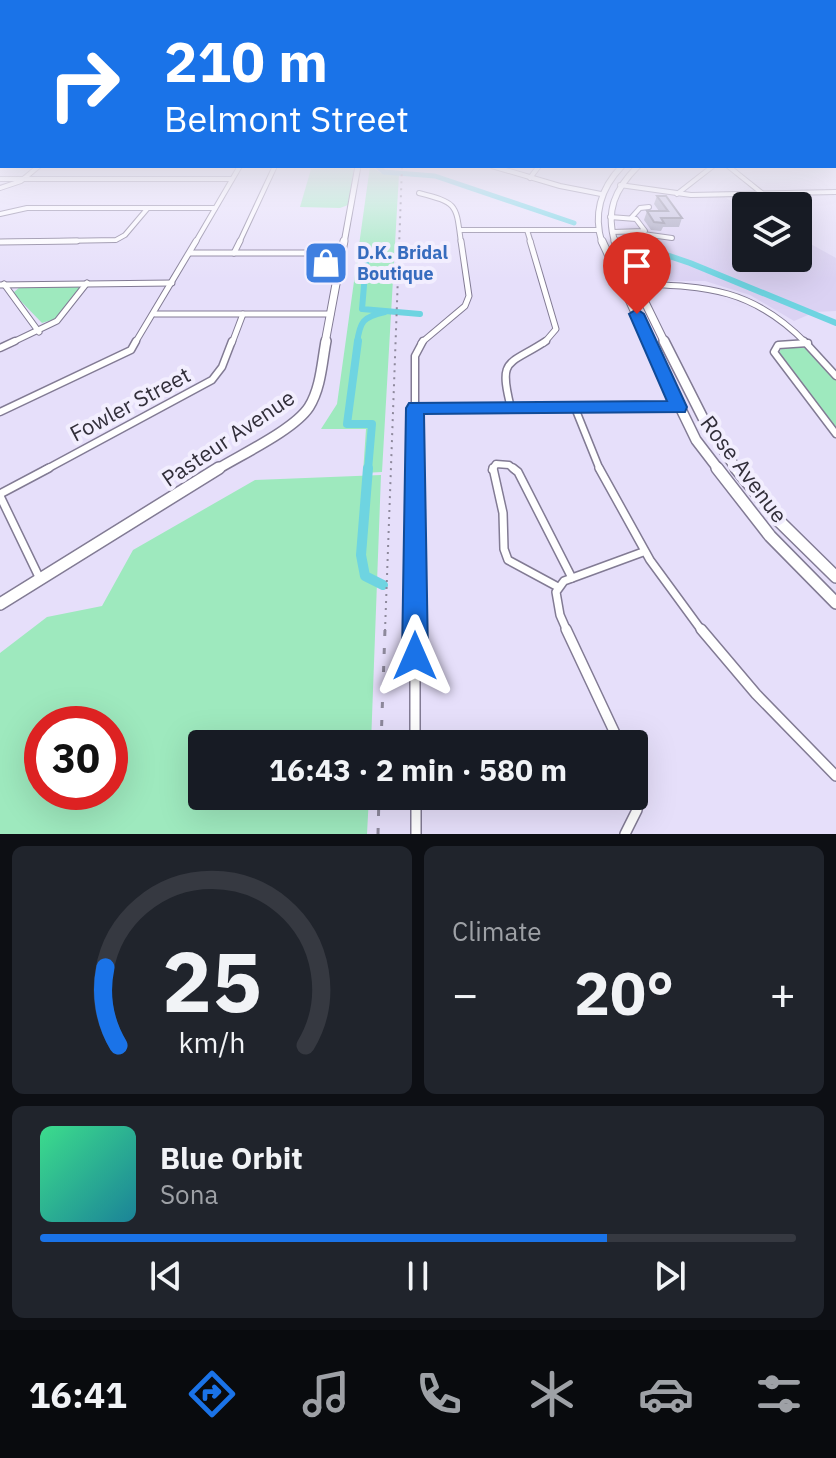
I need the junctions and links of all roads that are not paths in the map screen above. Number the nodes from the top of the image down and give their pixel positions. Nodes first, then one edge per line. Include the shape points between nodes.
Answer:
1 (219, 202) edge
2 (258, 202) edge
3 (350, 202) edge
4 (447, 202) edge
5 (602, 202) edge
6 (614, 202) edge
7 (649, 207) edge
8 (215, 208) junction
9 (147, 209) junction
10 (0, 214) edge
11 (610, 217) junction
12 (631, 218) junction
13 (461, 230) junction
14 (527, 230) junction
15 (598, 230) junction
16 (612, 232) junction
17 (643, 234) junction
18 (672, 238) dead end
19 (0, 242) edge
20 (190, 253) junction
21 (234, 253) junction
22 (341, 253) junction
23 (618, 278) junction
24 (87, 283) junction
25 (172, 283) junction
26 (2, 284) edge
27 (636, 284) junction
28 (625, 289) junction
29 (155, 314) junction
30 (243, 314) junction
31 (331, 314) junction
32 (39, 332) junction
33 (808, 343) junction
34 (0, 348) edge
35 (836, 376) edge
36 (694, 399) junction
37 (676, 404) junction
38 (415, 408) junction
39 (511, 408) junction
40 (575, 408) junction
41 (0, 412) edge
42 (705, 419) junction
43 (685, 420) junction
44 (836, 434) edge
45 (0, 495) edge
46 (643, 552) junction
47 (836, 577) edge
48 (572, 578) junction
49 (40, 579) junction
50 (558, 587) junction
51 (834, 596) edge
52 (0, 604) edge
53 (415, 730) edge
54 (613, 730) edge
55 (836, 776) edge
56 (416, 810) edge
57 (637, 810) edge
58 (416, 834) edge
59 (625, 834) edge

1 - 8 street
2 - 21 street
3 - 22 street, Pasteur Avenue
4 - 13 street via 454,204
5 - 15 street, Rose Avenue
6 - 11 street, Rose Avenue
7 - 12 street
8 - 9 street
8 - 20 street
9 - 10 street via 27,208
9 - 19 street via 116,240
11 - 12 street
11 - 16 street, Rose Avenue
12 - 17 street via 640,222
13 - 14 street
13 - 38 street via 468,302 456,318 419,343
14 - 15 street
14 - 39 street via 556,329 550,339 508,366 504,375
15 - 16 street
15 - 23 street, Rose Avenue
16 - 17 street
16 - 27 street, Rose Avenue
17 - 18 street
20 - 21 street
20 - 25 street
21 - 22 street
22 - 31 street, Pasteur Avenue
23 - 27 street
23 - 28 street, Rose Avenue
24 - 25 street
24 - 26 street
24 - 32 street via 57,321
25 - 29 street
26 - 32 street
27 - 28 street
27 - 33 street via 689,284 731,292 775,312
27 - 36 street, Rose Avenue
28 - 37 street, Rose Avenue
29 - 30 street
29 - 41 street via 123,356
30 - 31 street
30 - 45 street, Fowler Street via 212,380
31 - 49 street, Pasteur Avenue via 315,395 303,414
32 - 34 street
33 - 35 street
33 - 44 street via 778,345 774,352
36 - 37 street
36 - 42 street, Rose Avenue
37 - 40 street
37 - 43 street, Rose Avenue
38 - 39 street
38 - 53 street
39 - 40 street
40 - 46 street via 595,463
42 - 43 street
42 - 47 street, Rose Avenue via 759,496
43 - 51 street, Rose Avenue via 770,536
45 - 49 street
46 - 48 street
46 - 55 street via 712,643
48 - 50 street
48 - 50 street via 518,472 496,464 492,470 503,513 505,555
49 - 52 street, Pasteur Avenue
50 - 54 street via 560,615
56 - 58 street
57 - 59 street

